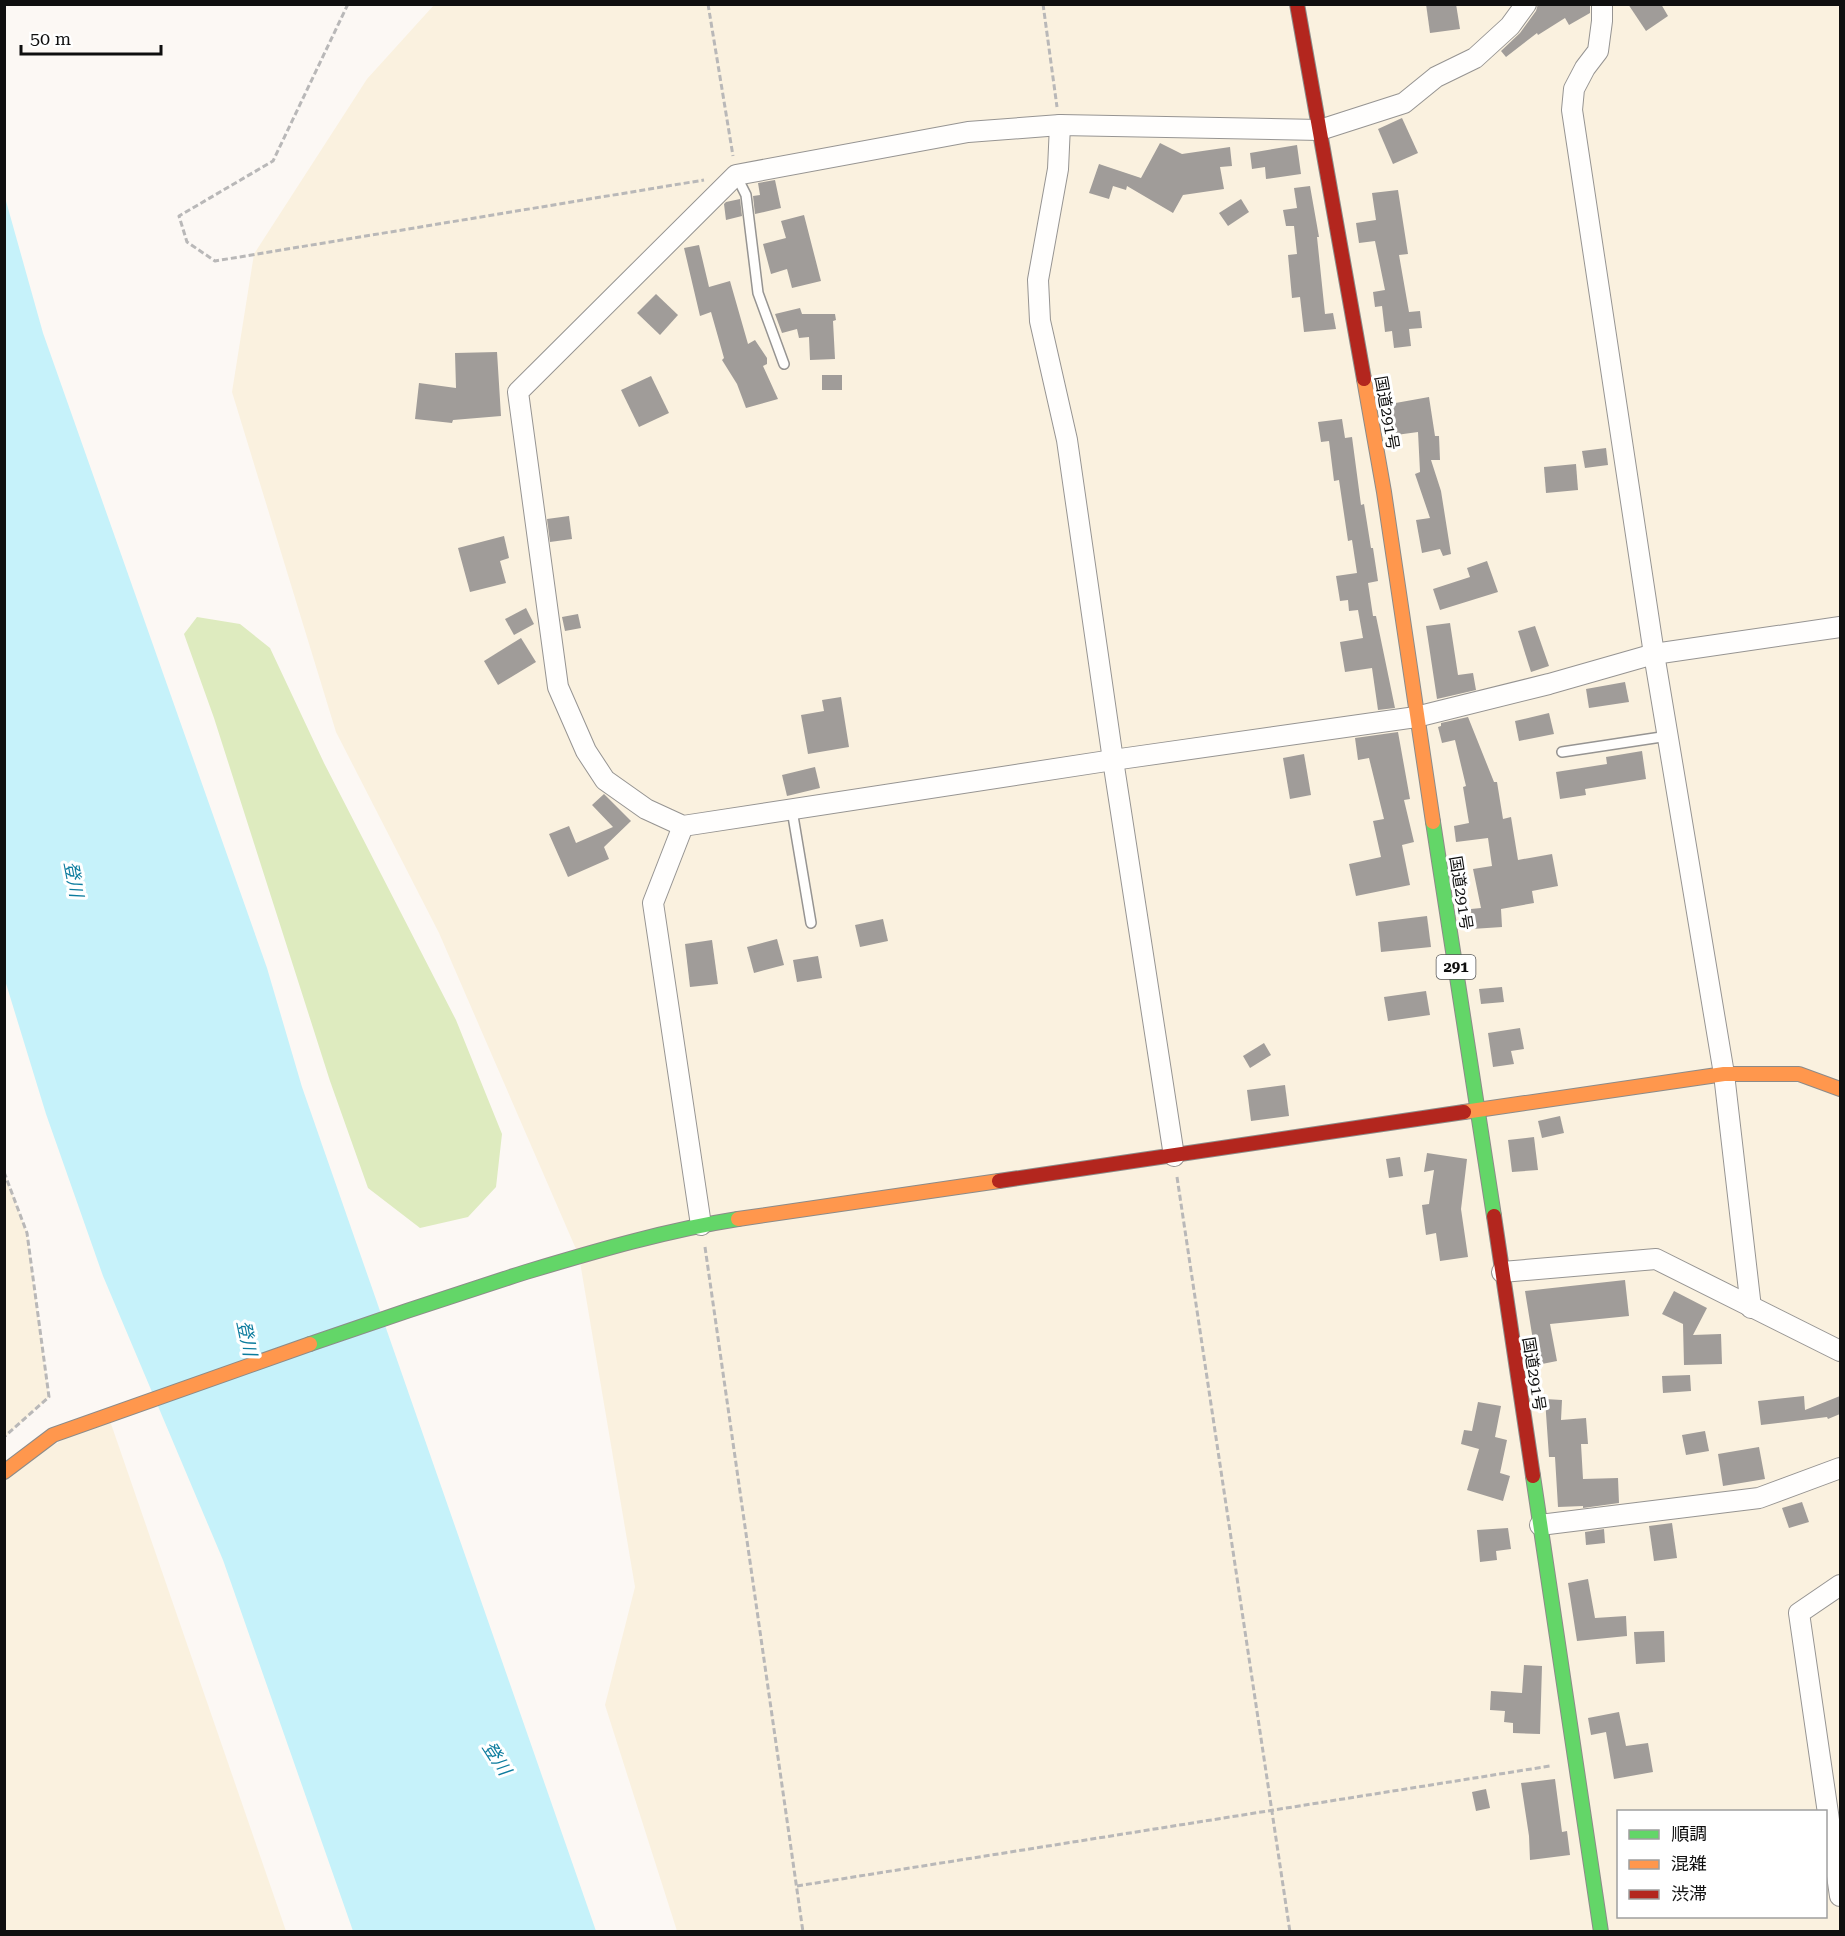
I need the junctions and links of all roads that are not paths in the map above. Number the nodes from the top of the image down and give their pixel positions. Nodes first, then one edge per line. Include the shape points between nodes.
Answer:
1 (1297, 4) edge
2 (1526, 4) edge
3 (1602, 4) edge
4 (1060, 125) junction
5 (1320, 130) junction
6 (736, 175) junction
7 (784, 364) dead end
8 (1840, 627) edge
9 (1654, 654) junction
10 (1416, 717) junction
11 (1668, 736) junction
12 (1562, 752) dead end
13 (1113, 760) junction
14 (792, 810) junction
15 (683, 826) junction
16 (811, 923) dead end
17 (1724, 1074) junction
18 (1840, 1089) edge
19 (1479, 1110) junction
20 (1174, 1156) junction
21 (701, 1225) junction
22 (1502, 1272) junction
23 (1751, 1308) junction
24 (1840, 1351) edge
25 (1840, 1468) edge
26 (4, 1472) edge
27 (1540, 1525) junction
28 (1840, 1585) edge
29 (1840, 1896) edge
30 (1601, 1932) edge

1 - 5 main road, 国道291号 / 291
2 - 5 street via 1510,26 1475,58 1436,77 1404,103
3 - 9 street via 1598,51 1574,89 1572,110
4 - 5 street
4 - 6 street via 968,132
4 - 13 street via 1058,169 1038,280 1040,321 1067,440
5 - 10 main road, 国道291号 / 291 via 1384,492
6 - 7 lane via 746,195 758,293
6 - 15 street via 518,392 558,687 586,751 605,780 646,809
8 - 9 street
9 - 10 street
9 - 11 street
10 - 13 street
10 - 19 main road, 国道291号 / 291
11 - 12 lane
11 - 17 street
13 - 14 street
13 - 20 street
14 - 15 street
14 - 16 lane
15 - 21 street via 653,903
17 - 18 main road via 1799,1074
17 - 19 main road
17 - 23 street
19 - 20 main road
19 - 22 main road, 国道291号 / 291
20 - 21 main road
21 - 26 main road via 579,1256 421,1305 108,1415 53,1435
22 - 23 street via 1656,1259
22 - 27 main road, 国道291号 / 291
23 - 24 street
25 - 27 street via 1759,1498
27 - 30 main road, 国道291号 / 291
28 - 29 street via 1799,1612

